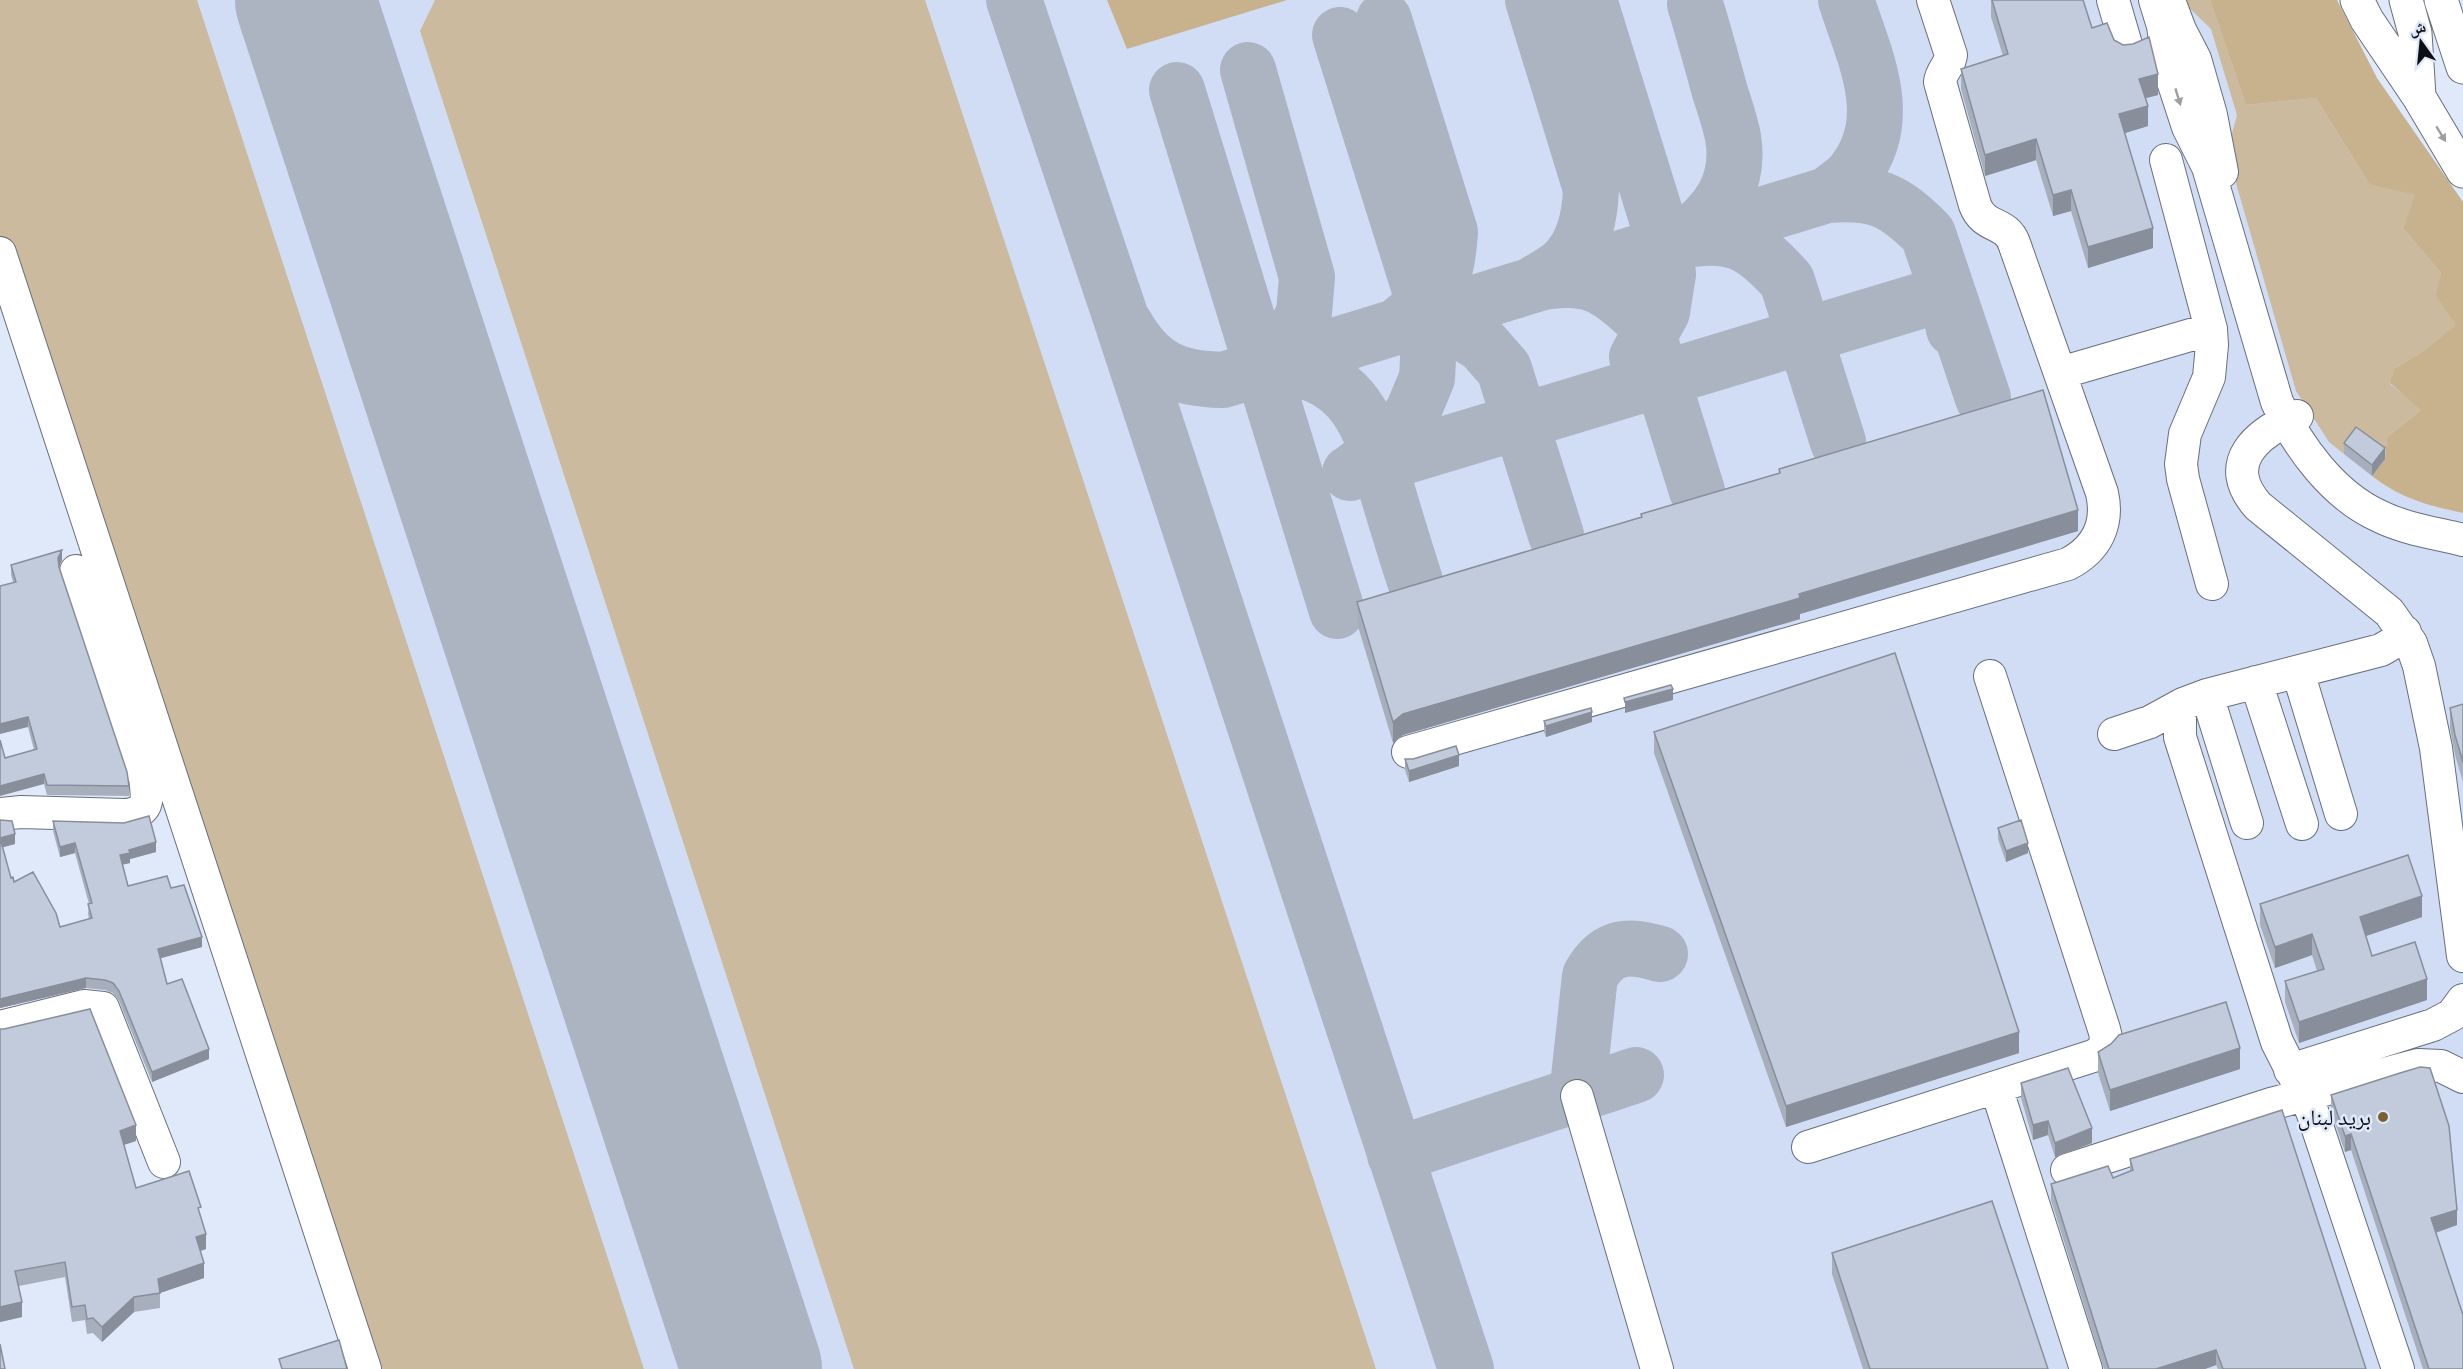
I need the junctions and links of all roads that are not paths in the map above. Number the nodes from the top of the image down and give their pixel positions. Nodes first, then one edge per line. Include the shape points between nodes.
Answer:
1 (1933, 0) edge
2 (2113, 0) edge
3 (2155, 0) edge
4 (2169, 0) edge
5 (2356, 0) edge
6 (2406, 0) edge
7 (2441, 0) edge
8 (2451, 0) edge
9 (2463, 32) edge
10 (2127, 48) edge
11 (2178, 48) junction
12 (2463, 67) edge
13 (2419, 97) junction
14 (2166, 160) dead end
15 (2463, 171) edge
16 (2227, 211) junction
17 (2183, 223) junction
18 (0, 253) edge
19 (2211, 329) junction
20 (2060, 373) junction
21 (2291, 418) junction
22 (2463, 526) edge
23 (2463, 540) edge
24 (76, 571) dead end
25 (2212, 585) dead end
26 (2405, 632) junction
27 (2298, 672) junction
28 (1990, 676) dead end
29 (2256, 682) junction
30 (2195, 700) junction
31 (2114, 734) dead end
32 (1408, 752) dead end
33 (0, 814) edge
34 (2341, 814) dead end
35 (2247, 822) dead end
36 (2302, 824) dead end
37 (2463, 956) edge
38 (2463, 1000) edge
39 (2433, 1025) junction
40 (0, 1027) edge
41 (2452, 1072) edge
42 (2298, 1083) junction
43 (1996, 1088) junction
44 (1577, 1096) dead end
45 (1808, 1147) dead end
46 (164, 1162) dead end
47 (2067, 1170) dead end
48 (365, 1369) edge
49 (1657, 1369) edge
50 (2086, 1369) edge
51 (2398, 1369) edge

1 - 20 street via 1951,55 1940,82 1976,205 1982,218 2012,236
2 - 10 street
3 - 11 street via 2163,26
4 - 11 street
5 - 13 highway
6 - 13 highway via 2415,33
7 - 12 highway
8 - 9 highway
11 - 16 street via 2211,115
13 -> 15 highway
14 - 17 street
16 - 17 street
16 - 21 street via 2289,399
17 - 19 street
18 - 48 street
19 - 20 street
19 - 25 street via 2209,377 2185,434 2181,464
20 - 32 street via 2104,504 2105,516 2097,539 2080,558
21 - 22 street via 2331,463 2360,488 2412,514
21 - 23 street via 2298,440 2339,488 2364,508 2393,522
21 - 26 street via 2250,445 2242,471 2246,490 2258,506 2389,612
24 - 33 street via 145,778 145,806 135,814 124,815
26 - 27 street via 2381,650
26 - 37 street via 2419,666 2436,748
27 - 29 street
27 - 34 street
28 - 43 street via 2106,1036 2103,1048 2093,1056
29 - 30 street
29 - 36 street
30 - 31 street
30 - 35 street
30 - 42 street via 2180,715 2180,737 2277,1042
38 - 39 street via 2452,1015
39 - 41 street
39 - 42 street
40 - 46 street via 84,1006 102,1008
41 - 42 street via 2418,1065
42 - 47 street via 2238,1114
42 - 51 street
43 - 45 street
43 - 50 street
44 - 49 street

